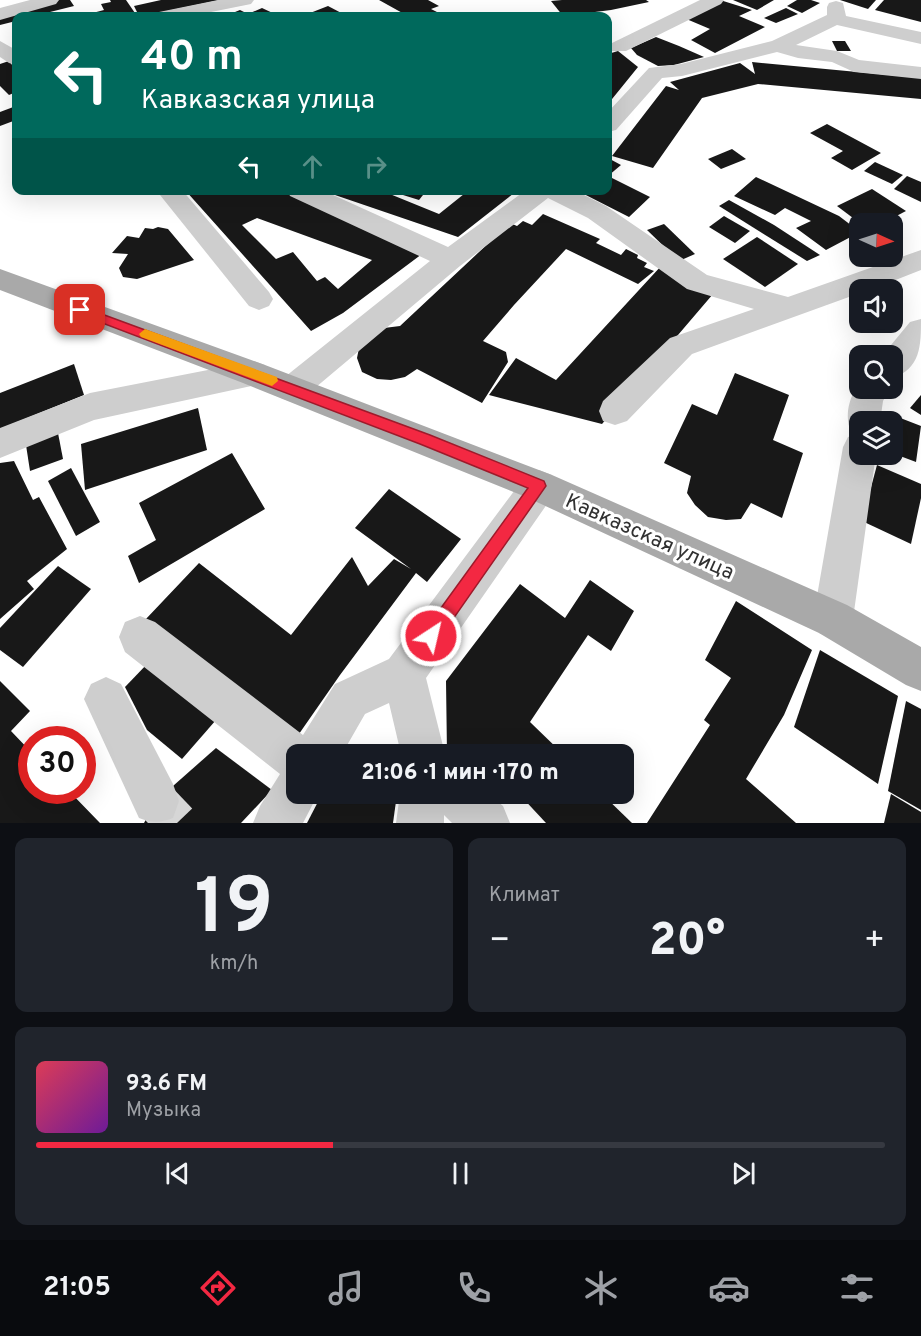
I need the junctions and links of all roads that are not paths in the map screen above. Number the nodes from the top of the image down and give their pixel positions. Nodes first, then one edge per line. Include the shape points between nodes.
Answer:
1 (50, 0) edge
2 (245, 0) edge
3 (715, 0) edge
4 (203, 12) edge
5 (0, 14) edge
6 (921, 38) edge
7 (778, 46) junction
8 (613, 47) edge
9 (656, 72) junction
10 (921, 73) edge
11 (612, 121) edge
12 (172, 195) edge
13 (310, 195) edge
14 (536, 195) edge
15 (562, 195) edge
16 (450, 259) junction
17 (921, 260) edge
18 (0, 279) edge
19 (260, 299) dead end
20 (789, 308) junction
21 (921, 330) edge
22 (903, 352) edge
23 (254, 374) junction
24 (292, 389) junction
25 (615, 411) dead end
26 (0, 443) edge
27 (857, 465) edge
28 (539, 486) junction
29 (833, 619) junction
30 (140, 637) dead end
31 (921, 670) edge
32 (404, 674) junction
33 (106, 699) dead end
34 (323, 744) edge
35 (421, 744) edge
36 (286, 750) edge
37 (156, 801) tunnel mouth
38 (288, 804) edge
39 (422, 804) edge
40 (466, 804) edge
41 (277, 823) edge
42 (420, 823) edge
43 (486, 823) edge

1 - 5 street
2 - 4 street
3 - 8 street
6 - 7 street via 835,13
7 - 9 street via 682,70
7 - 10 street via 837,57 854,66
8 - 9 street via 628,51
9 - 11 street
12 - 19 street
13 - 16 street
14 - 16 street
15 - 20 street via 597,212 697,282
16 - 24 street
17 - 20 street
18 - 23 main road, Кавказская улица
20 - 25 street via 681,346
21 - 22 street
23 - 24 main road, Кавказская улица
23 - 26 street via 90,407
24 - 28 main road, Кавказская улица
27 - 29 street
28 - 29 main road, Кавказская улица
28 - 32 street
29 - 31 main road, Кавказская улица
30 - 36 street
32 - 34 street via 350,699
32 - 35 street
33 - 37 street
38 - 41 street
39 - 42 street
40 - 43 street

